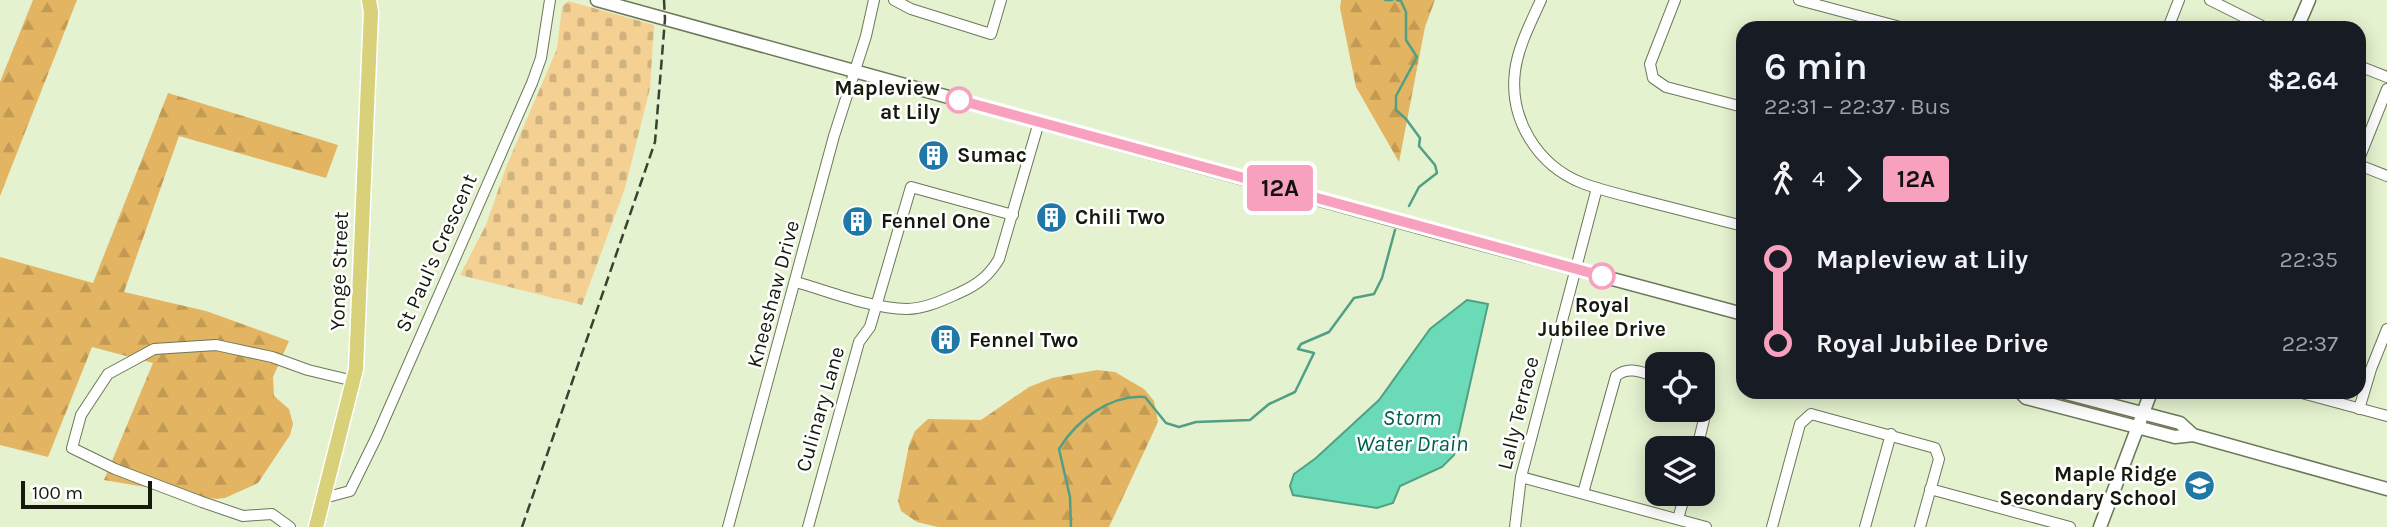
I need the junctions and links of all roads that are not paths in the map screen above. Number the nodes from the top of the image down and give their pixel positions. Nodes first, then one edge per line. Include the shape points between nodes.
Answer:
1 (550, 0) edge
2 (597, 0) edge
3 (874, 0) edge
4 (894, 0) edge
5 (924, 0) edge
6 (1001, 0) edge
7 (1541, 0) edge
8 (1675, 0) edge
9 (1798, 0) edge
10 (2179, 0) edge
11 (2210, 0) edge
12 (2309, 0) edge
13 (372, 4) edge
14 (921, 12) junction
15 (1878, 21) edge
16 (2171, 21) edge
17 (2252, 21) edge
18 (2300, 21) edge
19 (2366, 68) edge
20 (854, 70) junction
21 (2387, 76) edge
22 (2387, 89) edge
23 (1736, 105) edge
24 (1039, 122) junction
25 (2366, 142) edge
26 (2366, 168) edge
27 (2387, 176) edge
28 (1597, 188) junction
29 (1013, 215) junction
30 (1736, 224) edge
31 (1575, 268) junction
32 (796, 282) junction
33 (875, 304) junction
34 (1736, 312) edge
35 (2387, 329) edge
36 (1645, 373) edge
37 (354, 381) junction
38 (2366, 385) edge
39 (2030, 399) edge
40 (2088, 399) edge
41 (2148, 399) edge
42 (2325, 399) edge
43 (2362, 399) edge
44 (2359, 408) junction
45 (2143, 414) junction
46 (2387, 416) edge
47 (2138, 428) junction
48 (1891, 434) junction
49 (2193, 435) junction
50 (1521, 477) junction
51 (1930, 489) junction
52 (2387, 489) edge
53 (1583, 493) junction
54 (324, 498) junction
55 (1682, 506) edge
56 (1678, 519) junction
57 (290, 527) edge
58 (316, 527) edge
59 (728, 527) edge
60 (808, 527) edge
61 (1515, 527) edge
62 (1706, 527) edge
63 (1772, 527) edge
64 (1865, 527) edge
65 (1920, 527) edge
66 (2070, 527) edge
67 (2100, 527) edge

1 - 54 street, St Paul's Crescent via 532,83 371,447 350,491
2 - 20 main road
3 - 20 street, Kneeshaw Drive
4 - 14 street
5 - 14 street
6 - 14 street via 991,34
7 - 28 street via 1516,68 1518,110 1529,138 1546,160
8 - 23 street via 1650,64 1653,78 1666,87
9 - 15 street
10 - 16 street
11 - 17 street
12 - 18 main road
13 - 37 main road, Yonge Street
19 - 21 street
20 - 24 main road
20 - 32 street, Kneeshaw Drive
22 - 25 street
24 - 29 street
24 - 31 main road
26 - 27 street
28 - 30 street
28 - 31 street
29 - 33 street via 999,259 990,274 970,288 908,309
29 - 33 street, Culinary Lane via 911,187
31 - 34 main road
31 - 50 street, Lally Terrace
32 - 33 street
32 - 59 street, Kneeshaw Drive
33 - 60 street, Culinary Lane via 870,327 859,342
35 - 38 street
36 - 53 street via 1631,369 1616,376
37 - 54 main road, Yonge Street
37 - 57 street via 216,345 154,349 108,374 81,415 72,448 202,502 243,516 272,514
39 - 47 main road
40 - 45 main road
41 - 45 main road
42 - 44 street
43 - 44 street
44 - 46 street
45 - 47 main road
45 - 49 main road via 2179,423
47 - 49 main road via 2175,437
47 - 67 main road
48 - 51 street via 1936,448 1939,459
48 - 63 street via 1811,414 1805,417
48 - 64 street
49 - 52 main road
50 - 53 street
50 - 61 street, Lally Terrace
51 - 65 street
51 - 66 street
53 - 56 street
54 - 58 main road, Yonge Street
55 - 56 street
56 - 62 street

